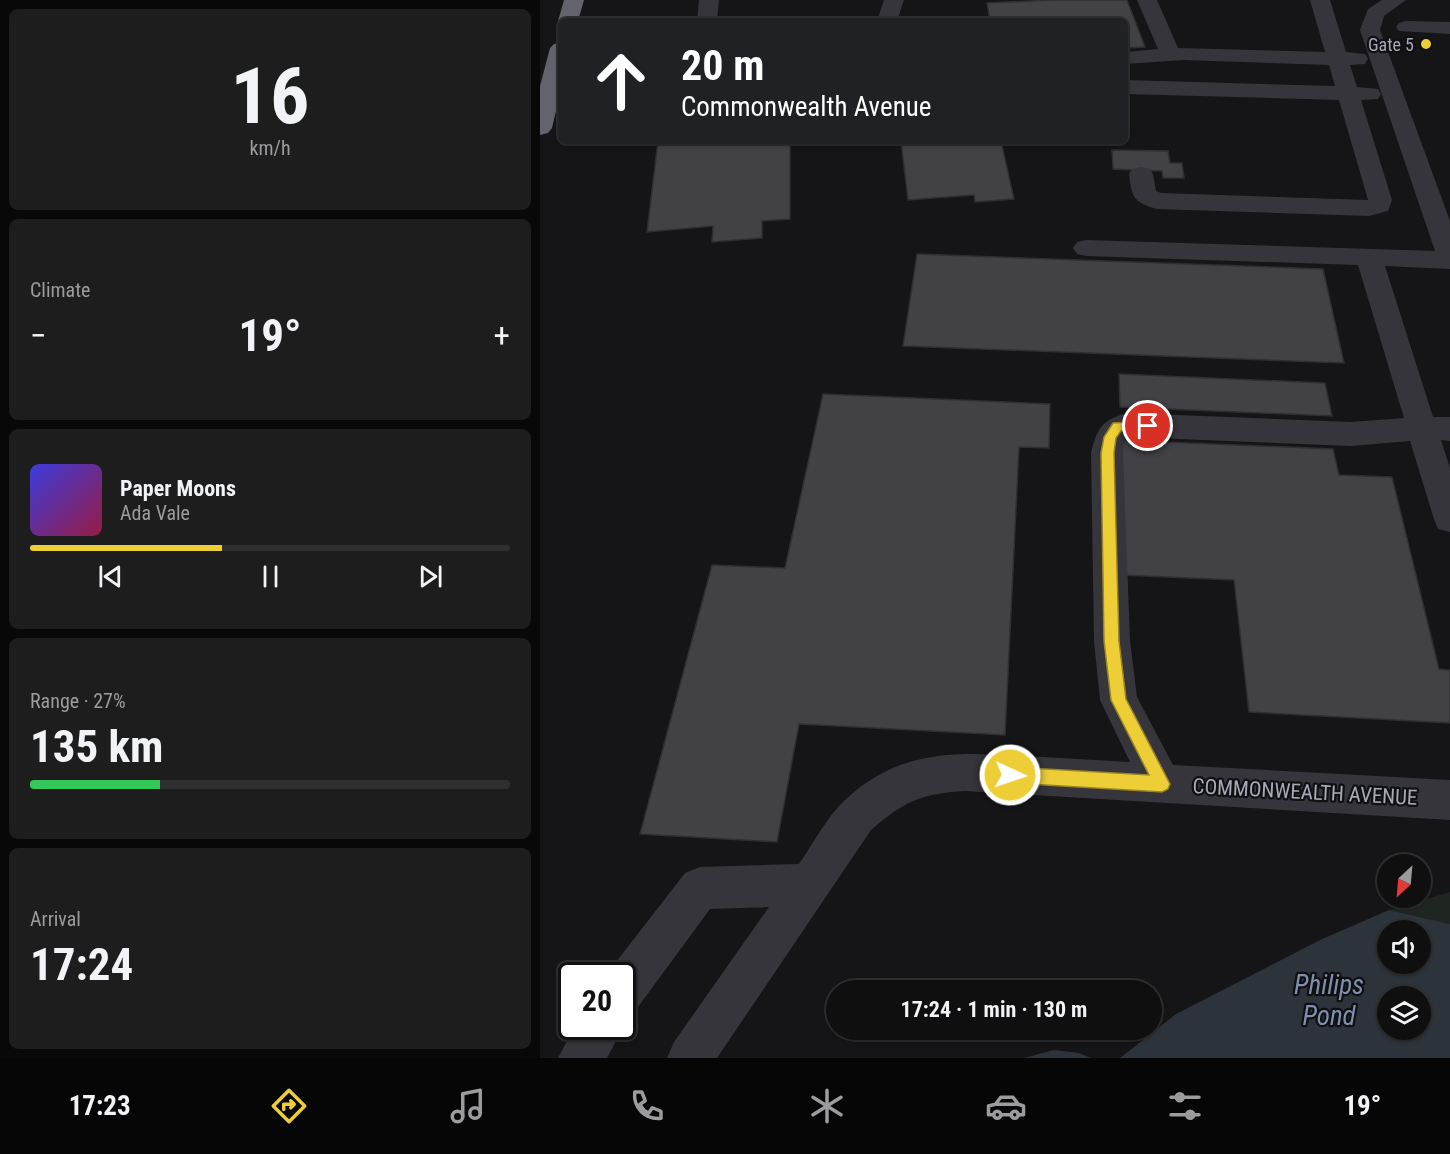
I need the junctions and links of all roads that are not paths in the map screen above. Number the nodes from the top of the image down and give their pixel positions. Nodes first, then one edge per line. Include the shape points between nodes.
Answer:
1 (574, 0) edge
2 (709, 0) edge
3 (894, 0) edge
4 (1147, 0) edge
5 (1320, 0) edge
6 (1379, 3) edge
7 (569, 18) edge
8 (707, 18) edge
9 (888, 18) edge
10 (1406, 27) dead end
11 (1450, 28) edge
12 (1170, 54) junction
13 (1128, 58) edge
14 (558, 59) edge
15 (1338, 59) junction
16 (1380, 60) junction
17 (1128, 87) edge
18 (1348, 93) junction
19 (1392, 94) junction
20 (540, 128) edge
21 (1141, 174) dead end
22 (1086, 248) dead end
23 (1369, 257) junction
24 (1450, 259) edge
25 (1436, 429) edge
26 (1450, 519) edge
27 (1143, 782) junction
28 (1450, 800) edge
29 (808, 885) junction
30 (636, 973) edge
31 (592, 1040) edge
32 (581, 1058) edge
33 (690, 1058) edge

1 - 7 highway
2 - 8 street
3 - 9 street
4 - 12 street
5 - 15 street
6 - 16 street via 1370,25
10 - 11 street
12 - 13 street
12 - 15 street
14 - 20 highway
15 - 16 street
15 - 18 street
16 - 19 street
17 - 18 street
18 - 19 street
18 - 21 street via 1380,200 1376,207 1157,201 1144,195
19 - 24 street
22 - 23 street
23 - 24 street
23 - 25 street
25 - 26 street
25 - 27 street via 1351,434 1127,426 1112,431 1107,453 1111,630 1119,700
27 - 28 street, COMMONWEALTH AVENUE
27 - 29 street, COMMONWEALTH AVENUE via 965,772 921,777 894,788 868,806 847,828
29 - 30 street via 700,888
29 - 33 street, COMMONWEALTH AVENUE
31 - 32 street

